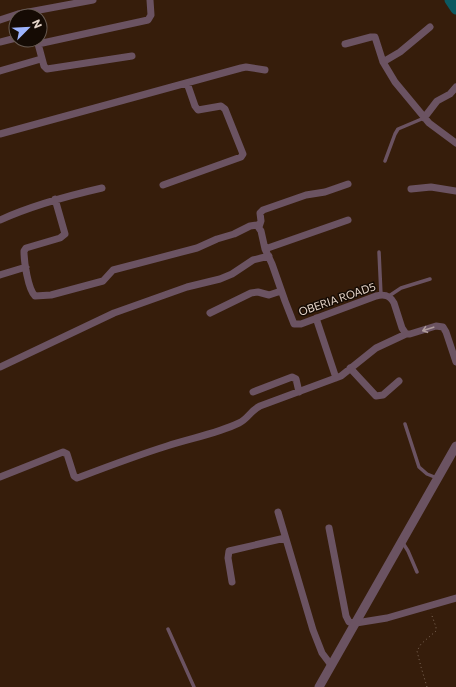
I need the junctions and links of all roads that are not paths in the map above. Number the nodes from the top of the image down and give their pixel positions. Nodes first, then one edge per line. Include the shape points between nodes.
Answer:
1 (93, 0) edge
2 (150, 0) edge
3 (48, 10) edge
4 (430, 28) dead end
5 (48, 40) edge
6 (345, 44) dead end
7 (38, 48) edge
8 (132, 56) dead end
9 (41, 58) junction
10 (383, 62) junction
11 (265, 70) dead end
12 (0, 71) edge
13 (187, 83) junction
14 (456, 87) edge
15 (424, 118) junction
16 (0, 134) edge
17 (456, 143) edge
18 (385, 161) dead end
19 (348, 184) dead end
20 (163, 185) dead end
21 (102, 188) dead end
22 (411, 189) dead end
23 (456, 192) edge
24 (55, 199) junction
25 (0, 220) edge
26 (348, 220) dead end
27 (260, 227) junction
28 (265, 249) junction
29 (379, 252) dead end
30 (269, 256) junction
31 (26, 267) junction
32 (0, 275) edge
33 (430, 279) dead end
34 (282, 291) junction
35 (381, 295) junction
36 (389, 296) junction
37 (210, 313) dead end
38 (316, 318) junction
39 (406, 334) junction
40 (456, 362) edge
41 (0, 367) edge
42 (350, 368) junction
43 (336, 378) junction
44 (399, 381) dead end
45 (253, 392) dead end
46 (299, 392) junction
47 (406, 424) dead end
48 (456, 446) edge
49 (0, 476) edge
50 (437, 478) junction
51 (278, 512) dead end
52 (329, 528) dead end
53 (285, 538) junction
54 (402, 542) junction
55 (417, 572) dead end
56 (232, 582) dead end
57 (456, 598) edge
58 (356, 623) junction
59 (168, 629) dead end
60 (331, 665) junction
61 (194, 687) edge
62 (319, 687) edge

1 - 3 street
2 - 5 street via 151,15 148,20
4 - 10 street
6 - 10 street via 375,37
7 - 9 street
8 - 9 street via 49,69 45,68
9 - 12 street
10 - 15 street
11 - 13 street via 246,67
13 - 16 street
13 - 20 street via 198,110 221,106 225,109 243,154 241,157
14 - 15 street via 438,101
15 - 17 street
15 - 18 lane via 398,129
19 - 27 street via 263,210 260,213
21 - 24 street
22 - 23 street via 431,187
24 - 25 street
24 - 31 street via 65,234 60,238 24,249
26 - 28 street
27 - 28 street
27 - 31 street via 250,226 197,248 113,270 103,281 41,297 35,296 32,292
28 - 30 street
29 - 35 lane
30 - 34 street
30 - 41 street via 253,260 220,279 188,287 114,313
31 - 32 street
33 - 36 lane via 401,288
34 - 37 street via 269,296 258,292 251,293
34 - 38 street, OBERIA ROAD5 via 294,324
35 - 36 street, OBERIA ROAD5
35 - 38 street, OBERIA ROAD5
36 - 39 street, OBERIA ROAD5 via 394,302
38 - 43 street
40 -> 39 street via 443,327 436,326
39 - 42 street via 376,348
42 - 43 street
42 - 44 street via 376,396 383,395
43 - 46 street
45 - 46 street via 292,377 296,379
46 - 49 street via 256,408 244,421 236,425 77,478 67,454 63,452
47 - 50 lane via 419,467 426,474
48 - 50 street
50 - 54 street
51 - 53 street
52 - 58 street via 346,616 349,622
53 - 56 street via 229,551
53 - 60 street via 313,630 322,653
54 - 55 lane
54 - 58 street
57 - 58 street via 429,607
58 - 60 street
59 - 61 lane
60 - 62 street

